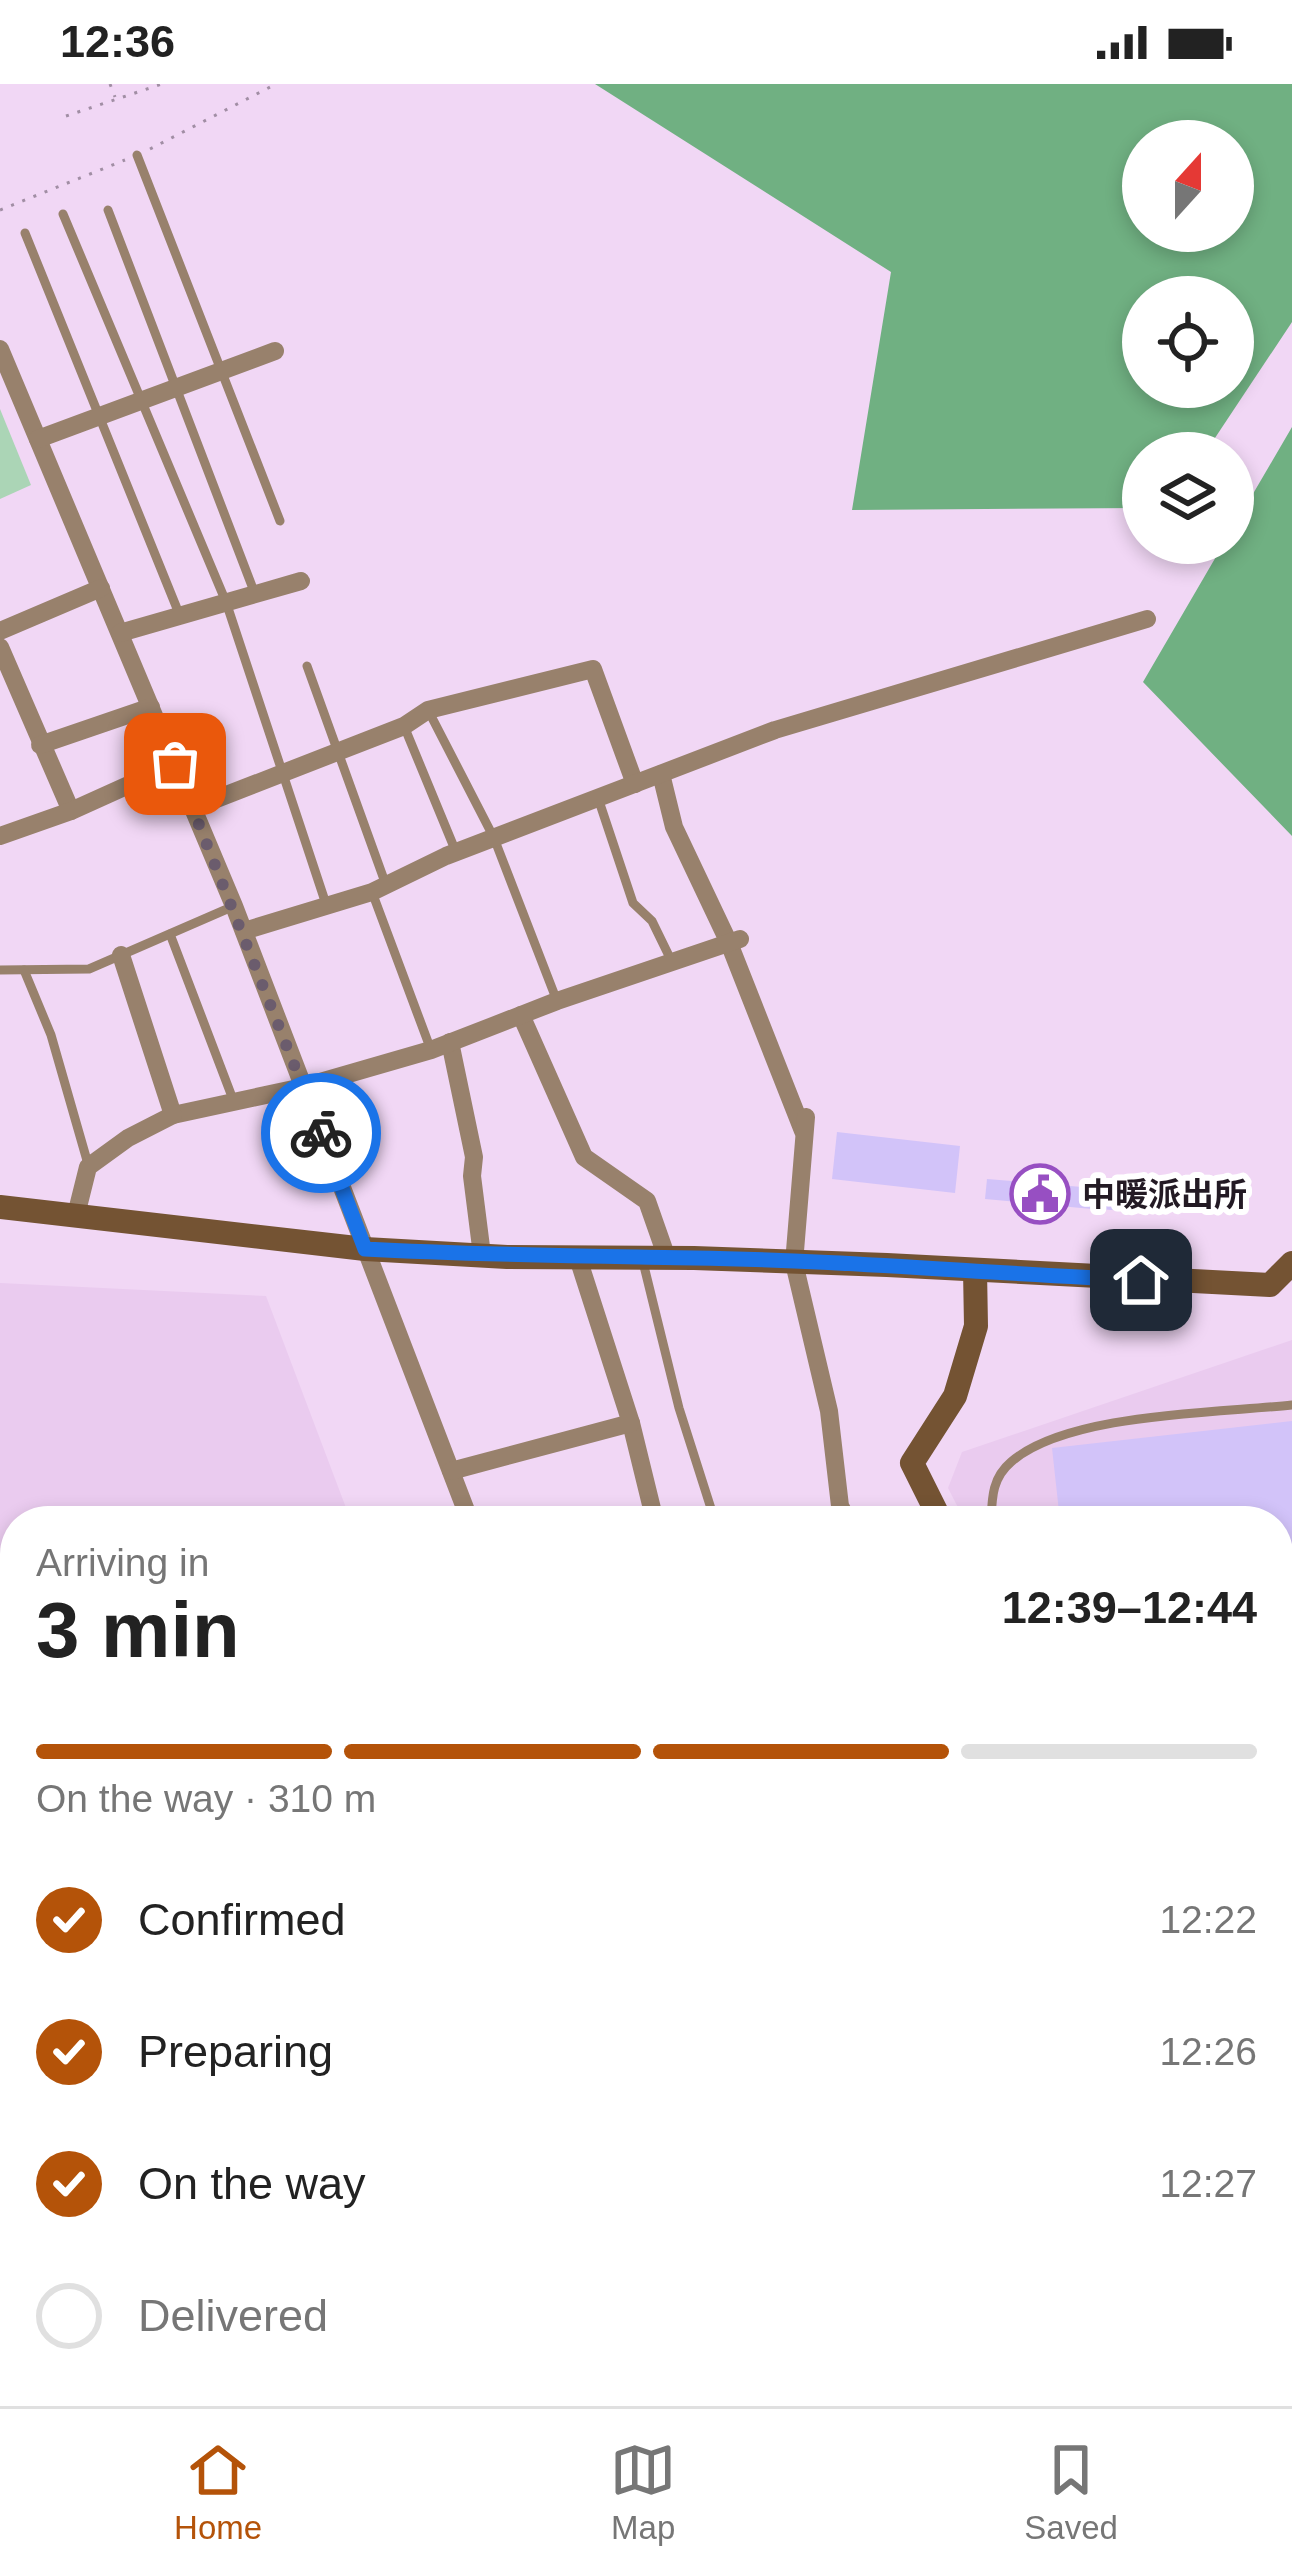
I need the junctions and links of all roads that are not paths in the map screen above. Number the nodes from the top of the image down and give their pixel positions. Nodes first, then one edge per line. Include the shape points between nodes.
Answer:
1 (137, 155) dead end
2 (108, 210) dead end
3 (63, 214) dead end
4 (25, 233) dead end
5 (0, 349) edge
6 (275, 351) dead end
7 (220, 371) junction
8 (176, 387) junction
9 (141, 400) junction
10 (99, 416) junction
11 (38, 439) junction
12 (280, 521) dead end
13 (301, 581) dead end
14 (100, 588) junction
15 (255, 594) junction
16 (226, 602) junction
17 (180, 616) junction
18 (1147, 619) dead end
19 (0, 631) edge
20 (120, 633) junction
21 (0, 647) edge
22 (307, 666) dead end
23 (151, 707) junction
24 (428, 710) junction
25 (404, 727) junction
26 (40, 745) junction
27 (336, 753) junction
28 (175, 764) junction
29 (282, 774) junction
30 (661, 774) junction
31 (635, 784) junction
32 (598, 798) junction
33 (193, 808) junction
34 (71, 811) junction
35 (0, 836) edge
36 (494, 838) junction
37 (456, 852) junction
38 (379, 888) junction
39 (234, 905) junction
40 (326, 906) junction
41 (244, 931) junction
42 (170, 934) junction
43 (734, 941) junction
44 (121, 955) junction
45 (673, 962) junction
46 (0, 970) edge
47 (24, 970) junction
48 (557, 1001) junction
49 (521, 1015) junction
50 (440, 1046) junction
51 (303, 1087) junction
52 (234, 1102) junction
53 (173, 1114) junction
54 (88, 1167) junction
55 (0, 1208) edge
56 (76, 1215) junction
57 (365, 1249) junction
58 (482, 1256) junction
59 (578, 1256) junction
60 (654, 1257) junction
61 (794, 1263) junction
62 (1292, 1263) edge
63 (975, 1270) junction
64 (1292, 1405) edge
65 (631, 1423) junction
66 (451, 1471) junction
67 (464, 1506) edge
68 (651, 1506) edge
69 (710, 1506) edge
70 (840, 1506) edge
71 (934, 1506) edge
72 (992, 1506) edge

1 - 7 lane
2 - 8 lane
3 - 9 lane
4 - 10 lane
5 - 11 street
6 - 7 street
7 - 8 street
7 - 12 lane
8 - 9 street
8 - 15 lane
9 - 10 street
9 - 16 lane
10 - 11 street
10 - 17 lane
11 - 14 street
13 - 15 street
14 - 19 street
14 - 20 street
15 - 16 street
16 - 17 street
16 - 29 lane
17 - 20 street
18 - 30 street via 775,730
20 - 23 street
21 - 26 street
22 - 27 lane
23 - 26 street
23 - 28 street
24 - 25 street
24 - 31 street via 593,669
24 - 36 lane
25 - 27 street
25 - 37 lane
26 - 34 street
27 - 29 street
27 - 38 lane
28 - 33 street
28 - 34 street
29 - 33 street
29 - 40 lane
30 - 31 street
30 - 43 street via 674,826
31 - 32 street
32 - 36 street
32 - 45 lane via 633,903
33 - 39 street
34 - 35 street
36 - 37 street
36 - 48 lane
37 - 38 street
38 - 40 street
38 - 50 lane
39 - 41 street
39 - 42 lane
40 - 41 street
41 - 51 street
42 - 44 lane
42 - 52 lane
43 - 45 street
43 - 61 street via 805,1126
44 - 47 lane via 89,969
44 - 53 street
45 - 48 street
46 - 47 lane
47 - 54 lane
48 - 49 street
49 - 50 street
49 - 60 street via 584,1157 647,1201
50 - 51 street
50 - 58 street via 474,1157
51 - 52 street
51 - 57 street
52 - 53 street
53 - 54 street
54 - 56 street
55 - 56 street
56 - 57 street
57 - 58 street
57 - 66 street
58 - 59 street
59 - 60 street
59 - 65 street
60 - 61 street
60 - 69 lane via 679,1408
61 - 63 street
61 - 70 street via 829,1412
62 - 63 street via 1270,1286
63 - 71 street via 976,1327 956,1396 912,1463
64 - 72 lane via 1095,1426 1052,1438 1010,1463 992,1489
65 - 66 street
65 - 68 street
66 - 67 street

